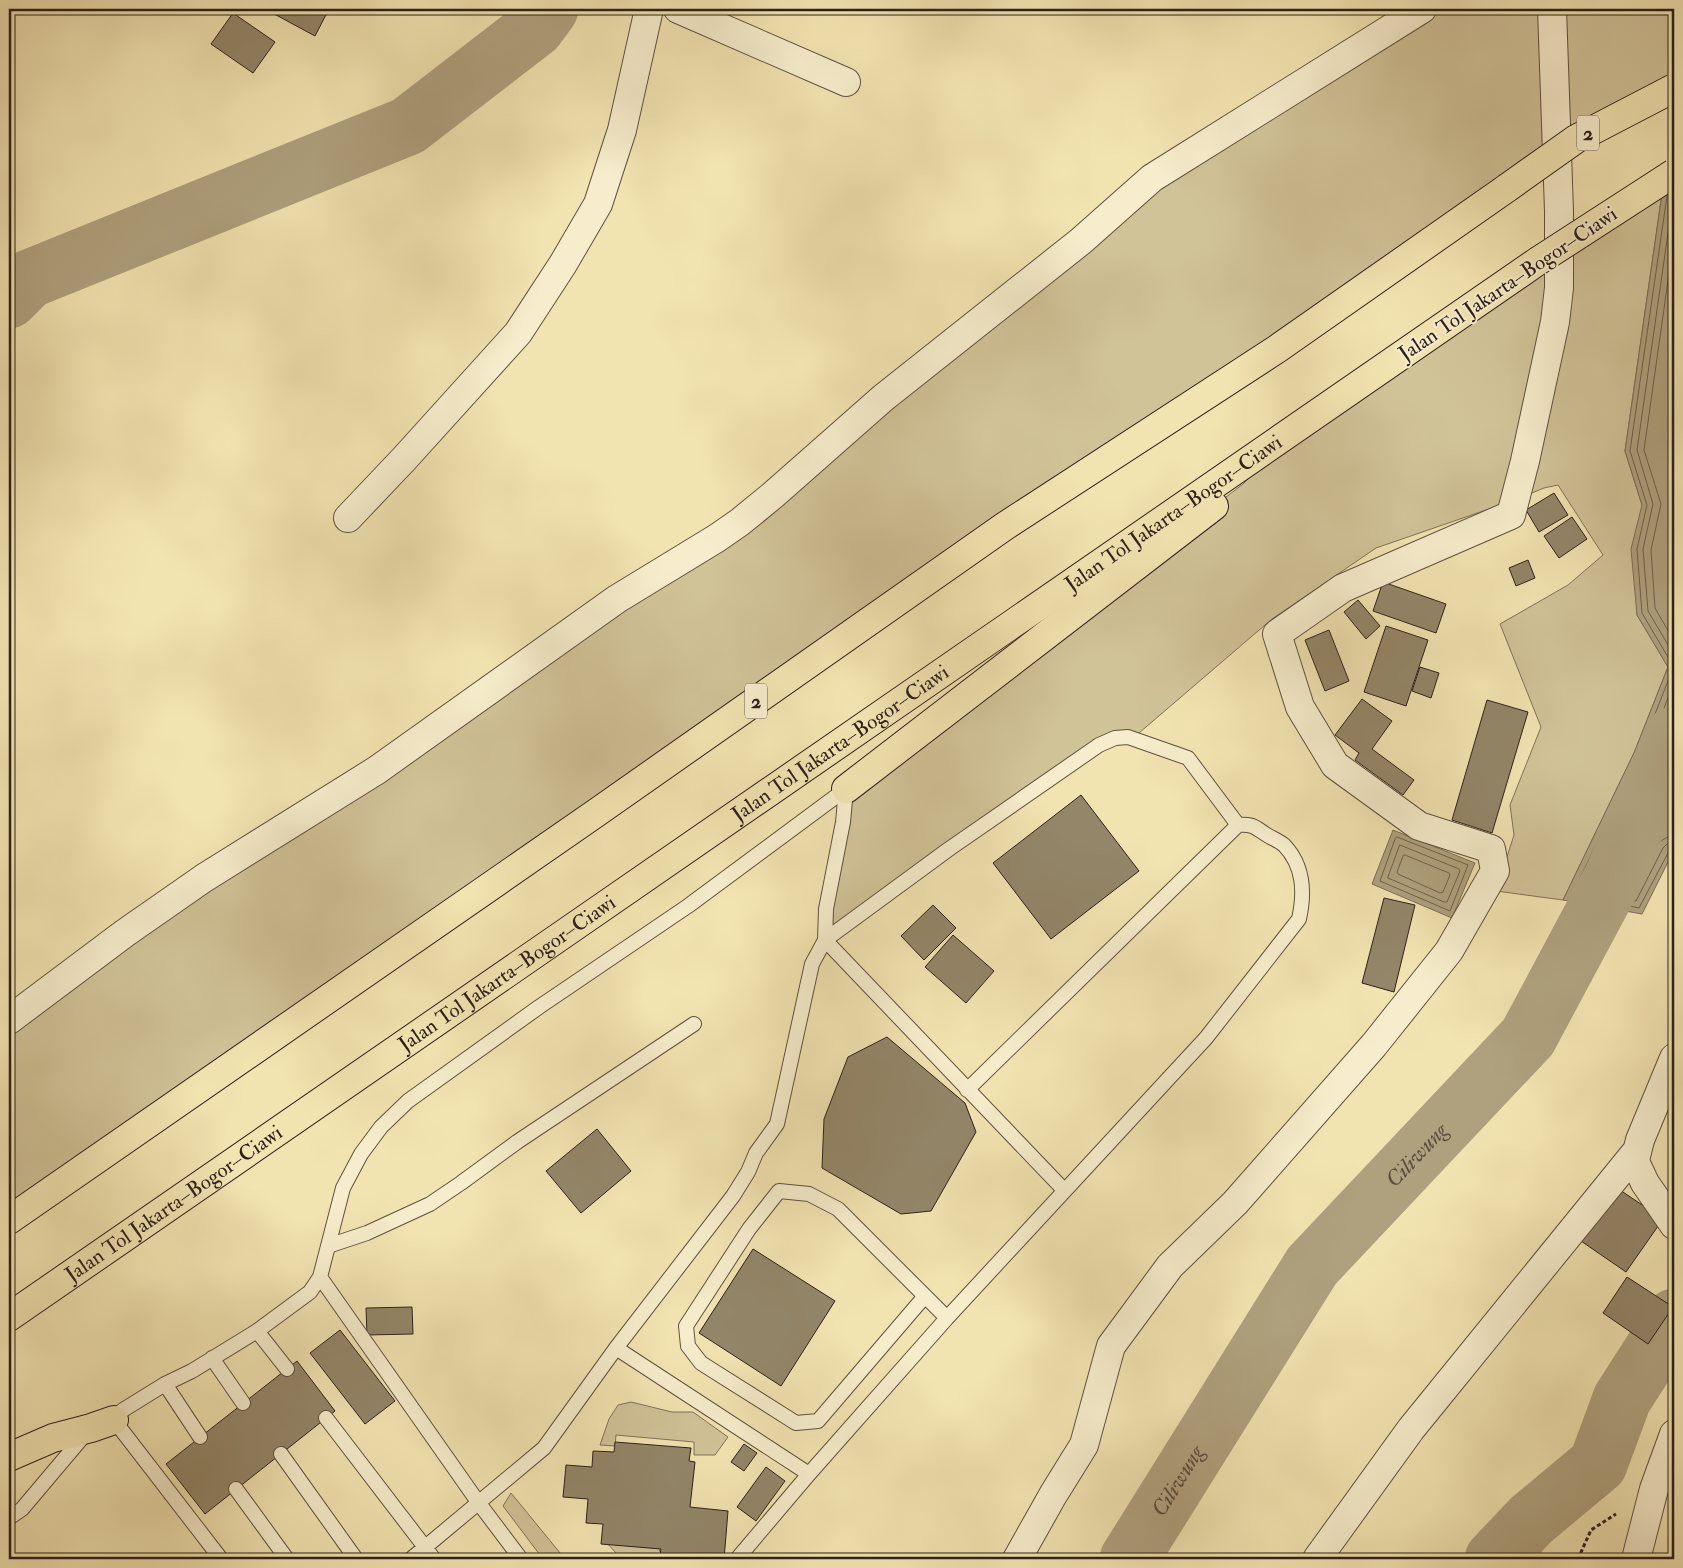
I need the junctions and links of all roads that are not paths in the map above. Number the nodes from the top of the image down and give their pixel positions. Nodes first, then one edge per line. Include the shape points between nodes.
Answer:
1 (649, 9) edge
2 (678, 9) edge
3 (1422, 9) edge
4 (1552, 9) edge
5 (846, 82) dead end
6 (1674, 88) edge
7 (1674, 173) edge
8 (1285, 436) junction
9 (348, 518) dead end
10 (846, 789) junction
11 (1238, 825) junction
12 (825, 940) junction
13 (9, 1020) edge
14 (694, 1024) dead end
15 (1674, 1058) edge
16 (967, 1090) junction
17 (1636, 1152) junction
18 (1064, 1190) junction
19 (9, 1220) edge
20 (1674, 1225) edge
21 (328, 1246) junction
22 (320, 1277) junction
23 (925, 1296) junction
24 (9, 1317) edge
25 (947, 1318) junction
26 (257, 1331) junction
27 (616, 1348) junction
28 (212, 1358) junction
29 (287, 1369) dead end
30 (165, 1384) junction
31 (243, 1404) dead end
32 (326, 1418) dead end
33 (102, 1424) junction
34 (1674, 1434) edge
35 (200, 1438) dead end
36 (280, 1454) dead end
37 (9, 1457) edge
38 (809, 1474) junction
39 (236, 1489) dead end
40 (478, 1502) junction
41 (9, 1518) edge
42 (424, 1547) junction
43 (221, 1559) edge
44 (286, 1559) edge
45 (356, 1559) edge
46 (411, 1559) edge
47 (434, 1559) edge
48 (521, 1559) edge
49 (737, 1559) edge
50 (1017, 1559) edge
51 (1317, 1559) edge
52 (1636, 1559) edge

1 - 9 street via 622,130 598,204 564,264 518,333
2 - 5 street
3 - 13 street via 1152,178 1081,241 883,398 740,522 617,600 377,770 204,878
4 - 50 street via 1559,288 1555,322 1511,514 1344,588 1277,634 1300,707 1335,765 1419,826 1491,849 1495,872 1449,951 1374,1045 1236,1203 1170,1266 1111,1346 1084,1445
6 - 19 highway, 2, bridge via 1576,139 1277,349 1005,526
7 - 8 highway, Jalan Tol Jakarta–Bogor–Ciawi, bridge via 1538,261
8 - 10 highway via 1271,456 1243,484
8 - 24 highway, Jalan Tol Jakarta–Bogor–Ciawi
10 - 12 lane via 826,909
10 - 21 lane via 688,906 408,1101 381,1127 342,1188
11 - 12 lane via 1188,758 1128,737 1115,738 1099,745 949,849
11 - 16 lane
11 - 18 lane via 1250,824 1283,844 1296,862 1302,879 1303,902 1299,919 1206,1038
12 - 16 lane
12 - 27 lane via 812,964 777,1124 732,1196
14 - 21 lane via 430,1204 367,1233
15 - 17 street
16 - 18 lane
17 - 20 street via 1639,1172
17 - 51 street via 1412,1429
18 - 25 lane
21 - 22 lane
22 - 26 lane via 310,1292
22 - 40 lane
23 - 23 lane via 838,1209 810,1194 780,1191 749,1229 686,1326 688,1346 701,1362 796,1423 818,1421
23 - 25 lane
25 - 38 lane
26 - 28 lane
26 - 29 lane
27 - 38 lane
27 - 40 lane via 544,1448
28 - 30 lane
28 - 31 lane
30 - 33 lane
30 - 35 lane
32 - 42 lane
33 - 37 highway via 53,1438
33 - 41 lane via 22,1509
33 - 43 lane
34 - 52 street via 1654,1489
36 - 45 lane
38 - 49 lane
39 - 44 lane
40 - 42 lane
40 - 48 lane
42 - 46 lane
42 - 47 lane

